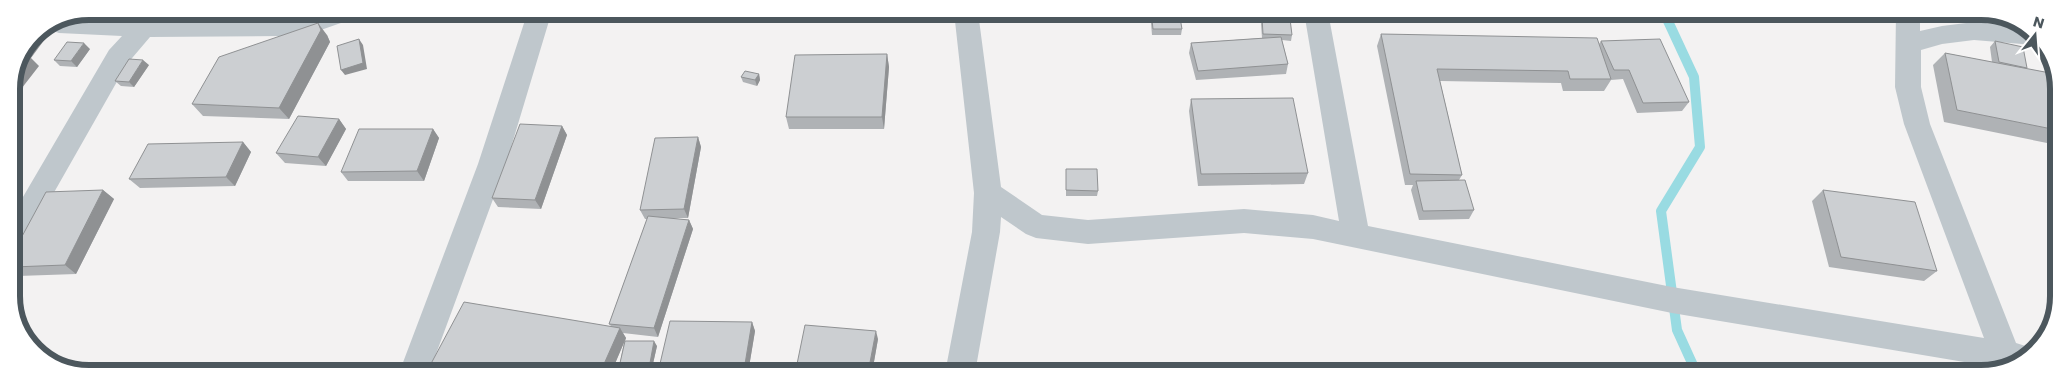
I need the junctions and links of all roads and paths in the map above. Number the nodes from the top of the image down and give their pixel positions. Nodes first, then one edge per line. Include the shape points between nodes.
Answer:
1 (148, 20) edge
2 (324, 20) edge
3 (537, 20) edge
4 (967, 20) edge
5 (1317, 20) edge
6 (1908, 20) edge
7 (67, 24) edge
8 (2010, 34) edge
9 (1908, 44) junction
10 (988, 193) junction
11 (20, 227) edge
12 (1356, 236) junction
13 (2015, 356) edge
14 (417, 365) edge
15 (961, 365) edge

1 - 2 street via 286,27
1 - 7 street
1 - 11 street via 118,57
3 - 14 street via 492,164
4 - 10 street
5 - 12 street
6 - 9 street
8 - 9 street via 1974,31
9 - 13 street via 1908,87 1917,124
10 - 12 street via 1036,226 1088,232 1244,221 1313,227
10 - 15 street via 986,232
12 - 13 street via 1672,300

